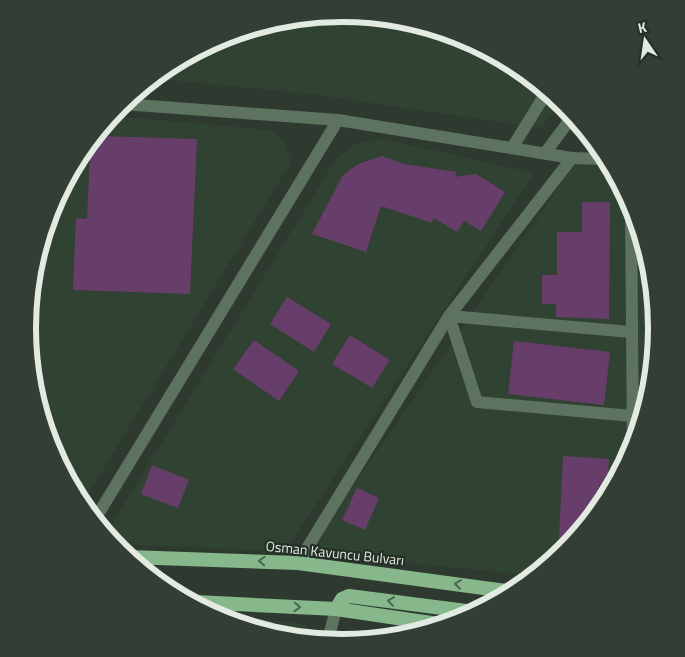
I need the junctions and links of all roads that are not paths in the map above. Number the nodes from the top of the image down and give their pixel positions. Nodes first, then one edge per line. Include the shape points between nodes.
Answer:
1 (543, 97) edge
2 (134, 105) edge
3 (338, 120) junction
4 (568, 122) edge
5 (512, 148) junction
6 (545, 153) junction
7 (572, 158) junction
8 (598, 159) edge
9 (631, 228) edge
10 (449, 316) junction
11 (632, 332) junction
12 (632, 416) junction
13 (632, 426) edge
14 (99, 513) edge
15 (139, 557) edge
16 (298, 563) junction
17 (502, 590) edge
18 (206, 602) edge
19 (336, 609) junction
20 (461, 610) edge
21 (427, 622) edge
22 (330, 634) edge

1 - 5 street
2 - 3 street
3 - 5 street
3 - 14 street
4 - 6 street
5 - 6 street
6 - 7 street
7 - 8 street
7 - 10 street
9 - 11 street
10 - 11 street
10 - 12 street via 477,402
10 - 16 street
11 - 12 street
12 - 13 street
16 -> 15 highway, Osman Kavuncu Bulvarı
17 -> 16 highway, Osman Kavuncu Bulvarı
18 -> 19 highway
20 -> 19 highway via 349,596 342,599
19 - 21 highway
19 - 22 street

